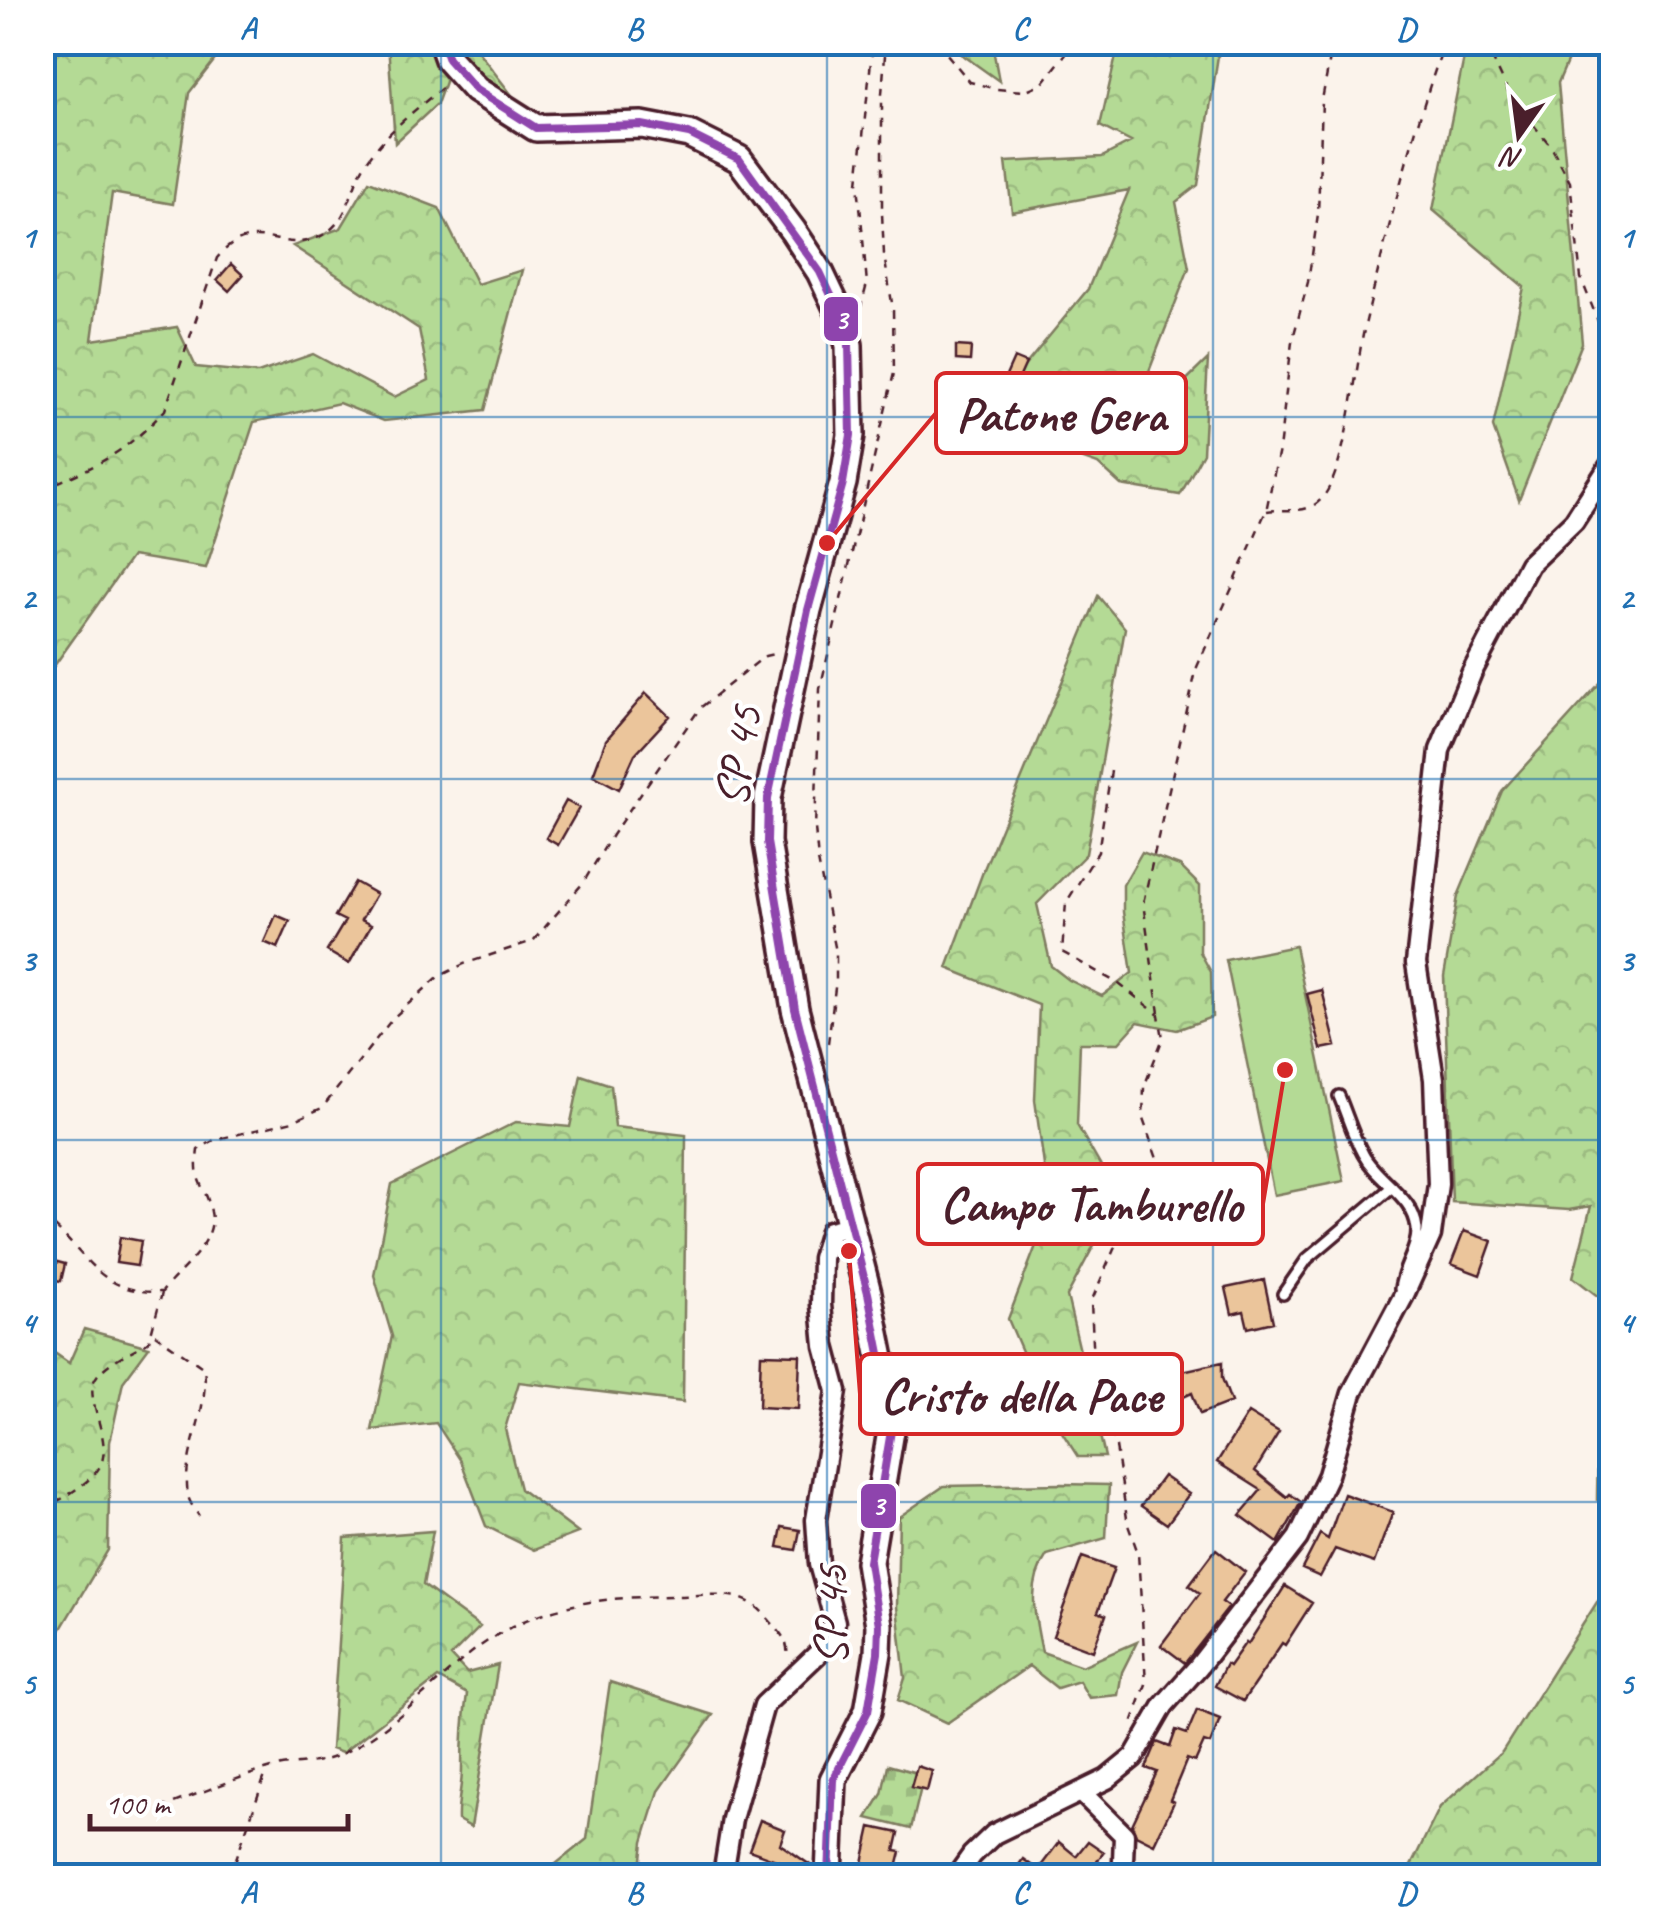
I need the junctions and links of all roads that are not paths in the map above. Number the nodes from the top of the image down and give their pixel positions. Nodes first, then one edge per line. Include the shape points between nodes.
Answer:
1 (442, 42) edge
2 (1612, 462) edge
3 (1339, 1096) dead end
4 (1392, 1188) junction
5 (850, 1226) junction
6 (1282, 1294) dead end
7 (1401, 1301) junction
8 (1081, 1792) junction
9 (723, 1876) edge
10 (829, 1876) edge
11 (957, 1876) edge
12 (1127, 1876) edge

1 - 5 street, SP 45 via 476,90 536,128 642,124 689,134 739,159 820,272 845,331 851,436 768,798 767,842 795,1008
2 - 7 street via 1574,521 1529,564 1440,750 1416,963 1434,1079 1438,1184 1431,1234
3 - 4 lane via 1362,1154
4 - 6 lane via 1306,1259
4 - 7 lane via 1418,1232 1400,1284
5 - 9 street via 830,1231 822,1258 825,1346 837,1391 816,1520 835,1622 825,1647 764,1705
5 - 10 street, SP 45 via 893,1418 869,1562 878,1653 868,1711 833,1780
7 - 8 street via 1352,1393 1328,1475 1298,1538 1164,1705 1134,1757
8 - 11 street via 994,1834
8 - 12 street via 1124,1835

